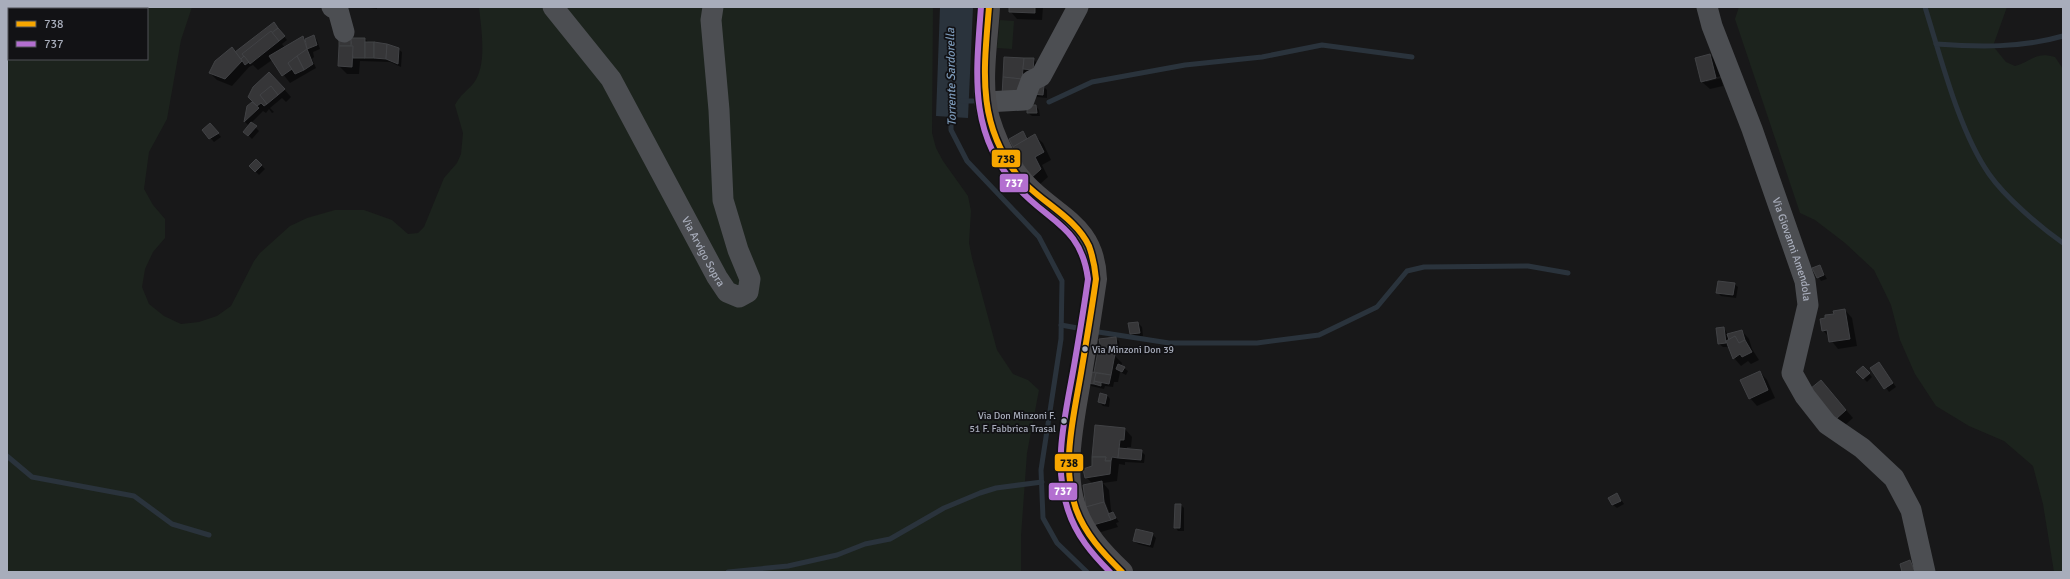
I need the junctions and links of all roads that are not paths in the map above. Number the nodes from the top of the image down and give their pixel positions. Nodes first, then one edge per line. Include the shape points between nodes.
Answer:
1 (332, 7) edge
2 (553, 7) edge
3 (713, 7) edge
4 (989, 7) edge
5 (1078, 7) edge
6 (1707, 7) edge
7 (344, 32) dead end
8 (986, 102) junction
9 (1122, 572) edge
10 (1925, 572) edge

1 - 7 street via 338,10
2 - 3 street, Via Arvigo Sopra via 611,79 717,277 727,292 739,297 748,292 750,279 723,200 711,20
4 - 8 main road via 984,88
5 - 8 street via 1041,76 1030,81 1024,100
6 - 10 street, Via Giovanni Amendola via 1805,281 1808,304 1792,373 1805,396 1827,424 1862,448 1894,478 1911,510
8 - 9 main road via 997,140 1010,165 1035,194 1082,234 1093,255 1096,278 1072,431 1070,484 1074,506 1084,526 1097,548

